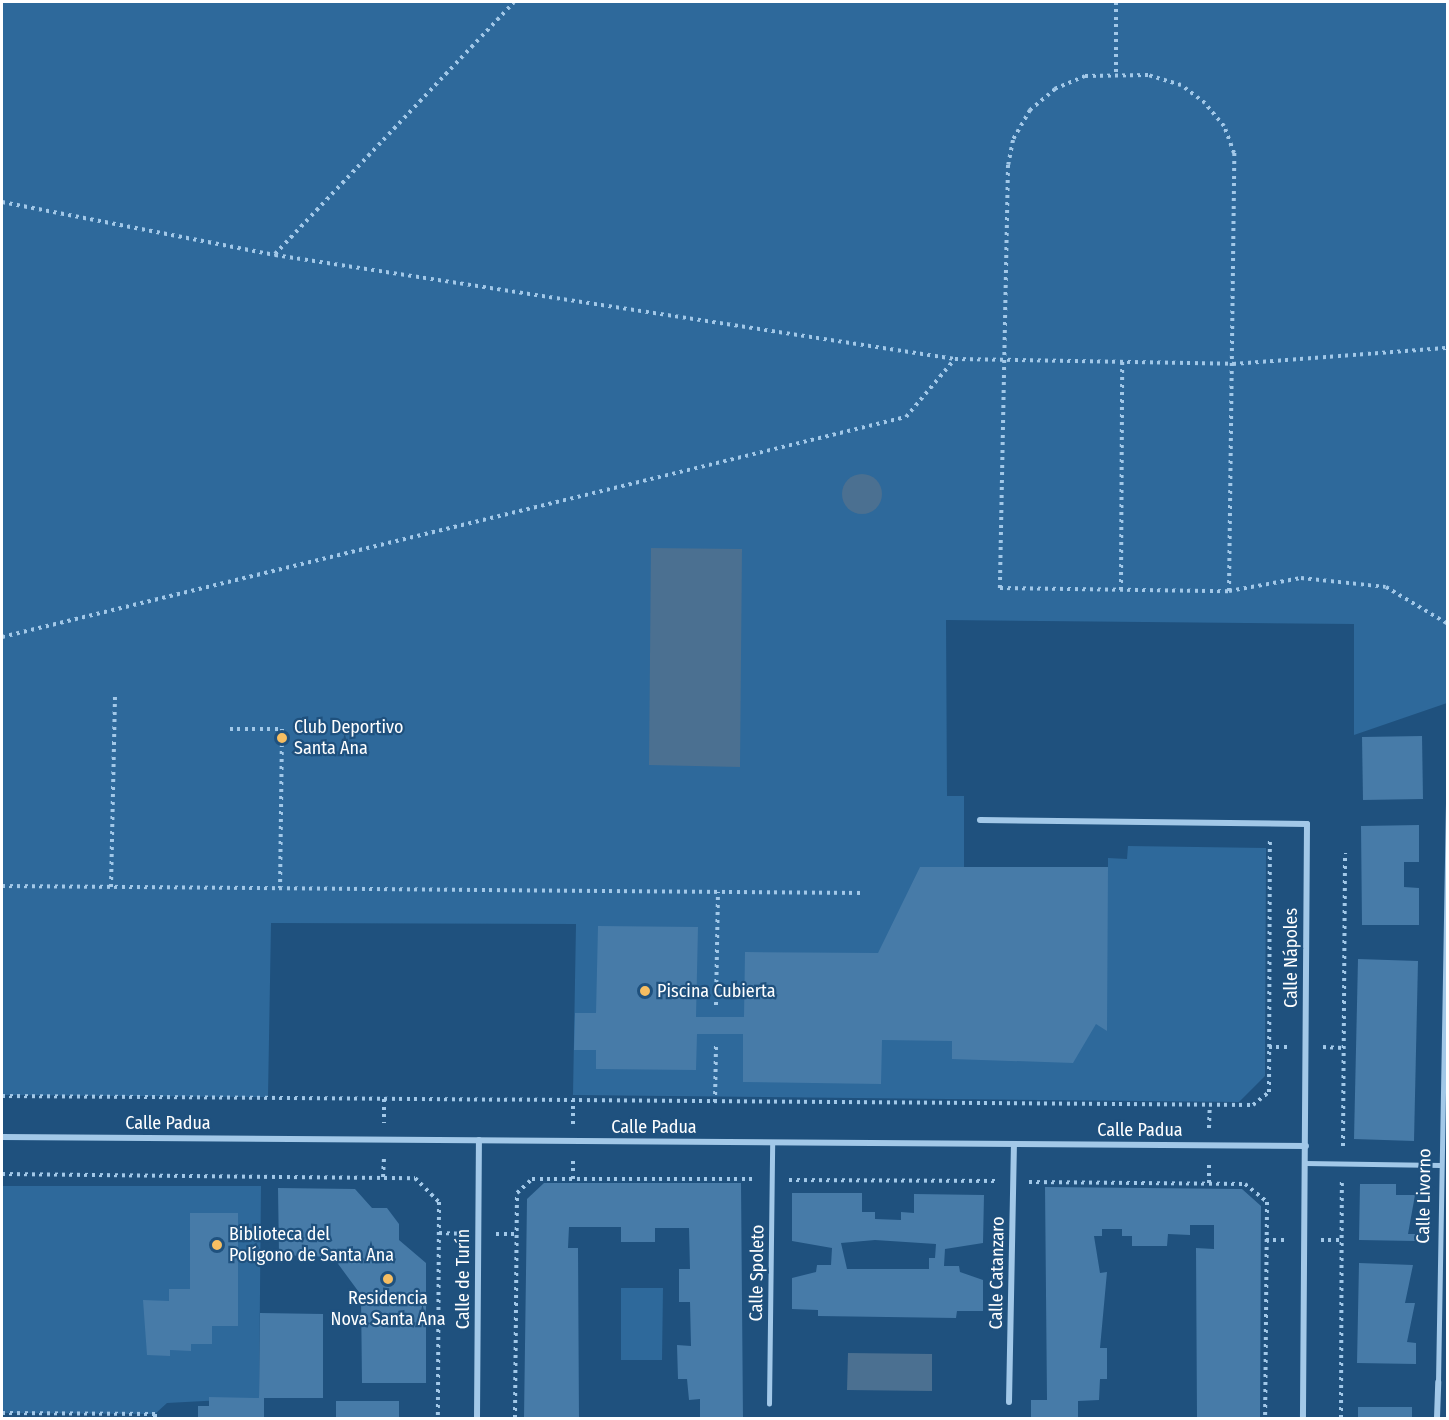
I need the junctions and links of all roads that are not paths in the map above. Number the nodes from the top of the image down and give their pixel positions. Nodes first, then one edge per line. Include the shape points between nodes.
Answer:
1 (1448, 802) edge
2 (980, 820) dead end
3 (1448, 970) edge
4 (1441, 973) junction
5 (1448, 1128) edge
6 (1440, 1129) junction
7 (2, 1137) edge
8 (479, 1140) junction
9 (772, 1143) junction
10 (1014, 1144) junction
11 (1306, 1146) junction
12 (1305, 1163) junction
13 (1440, 1165) junction
14 (1438, 1382) joint
15 (1009, 1402) dead end
16 (769, 1404) dead end
17 (477, 1419) edge
18 (1303, 1419) edge
19 (1437, 1419) edge

1 - 4 lane, Calle Livorno
2 - 11 street, Calle Nápoles via 1307,824
3 - 4 lane
4 - 6 lane, Calle Livorno
5 - 6 lane
6 - 13 lane, Calle Livorno
7 - 8 street, Calle Padua
8 - 9 street, Calle Padua
8 - 17 street, Calle de Turín
9 - 10 street, Calle Padua
9 - 16 lane, Calle Spoleto
10 - 11 street, Calle Padua
10 - 15 street, Calle Catanzaro
11 - 12 street, Calle Nápoles
12 - 13 lane
12 - 18 street, Calle Nápoles
13 - 14 lane, Calle Livorno
14 - 19 street, Calle Livorno

